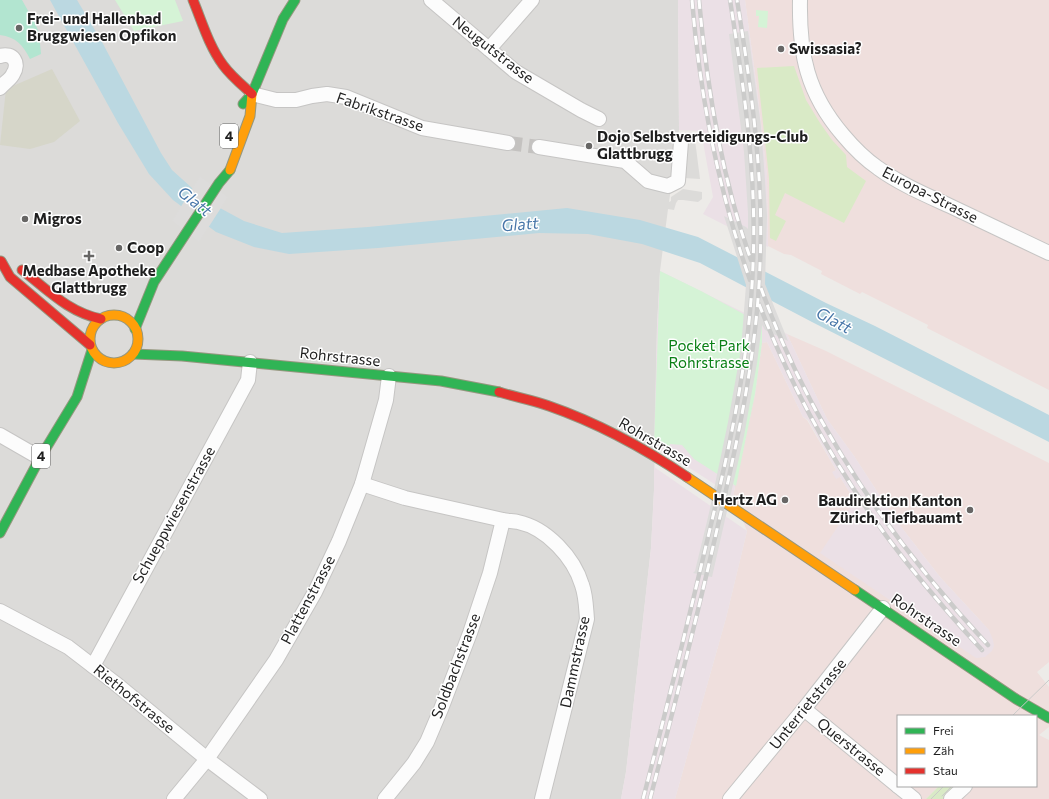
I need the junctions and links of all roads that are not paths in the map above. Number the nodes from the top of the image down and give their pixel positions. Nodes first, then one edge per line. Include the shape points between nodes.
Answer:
1 (193, 0) edge
2 (295, 0) edge
3 (431, 0) edge
4 (532, 0) edge
5 (800, 0) edge
6 (489, 49) junction
7 (0, 56) edge
8 (0, 88) edge
9 (252, 94) junction
10 (238, 112) dead end
11 (599, 119) dead end
12 (681, 142) dead end
13 (508, 143) tunnel mouth
14 (539, 147) tunnel mouth
15 (218, 170) dead end
16 (217, 185) junction
17 (1049, 253) edge
18 (0, 261) edge
19 (154, 282) junction
20 (139, 294) dead end
21 (125, 306) dead end
22 (113, 316) junction
23 (101, 319) junction
24 (135, 329) junction
25 (145, 342) junction
26 (91, 347) junction
27 (133, 354) junction
28 (182, 356) junction
29 (250, 362) junction
30 (389, 376) junction
31 (88, 386) dead end
32 (77, 397) junction
33 (0, 435) edge
34 (40, 458) junction
35 (362, 484) junction
36 (503, 520) junction
37 (0, 533) edge
38 (883, 608) junction
39 (0, 611) edge
40 (93, 666) junction
41 (804, 709) junction
42 (1043, 712) edge
43 (207, 759) junction
44 (897, 785) edge
45 (899, 787) edge
46 (964, 787) edge
47 (174, 799) edge
48 (260, 799) edge
49 (385, 799) edge
50 (542, 799) edge
51 (730, 799) edge
52 (914, 799) edge
53 (951, 799) edge

1 - 9 main road via 223,64
2 - 9 main road, 4 via 283,19
3 - 6 street, Neugutstrasse
4 - 6 street
5 - 17 street, Europa-Strasse via 803,56 813,89 824,110 849,142 878,168 913,189
6 - 11 street, Neugutstrasse via 516,72
7 - 8 street via 6,54 13,57 16,68 13,76
9 - 10 main road, 4
9 - 13 street, Fabrikstrasse via 276,100 296,100 327,94 346,97 422,128
9 - 16 main road, 4 via 250,116 236,154 227,174
12 - 14 street via 678,181 668,186 648,181 626,162
15 - 16 main road, 4
16 - 19 main road, 4
18 - 23 main road via 20,268 78,313
18 - 26 main road via 10,277
19 - 20 main road, 4
19 - 24 main road, 4
21 - 22 main road
22 - 23 main road
22 - 24 main road via 126,319
23 - 26 main road via 93,328
24 - 25 main road
25 - 27 main road via 136,347
25 - 28 main road, Rohrstrasse
26 - 27 main road via 101,360 110,366
26 - 32 main road, 4
27 - 28 main road, Rohrstrasse
28 - 29 main road, Rohrstrasse
29 - 30 main road, Rohrstrasse
29 - 40 street, Schueppwiesenstrasse via 248,380
30 - 35 street, Plattenstrasse via 386,400
30 - 38 main road, Rohrstrasse via 441,381 490,390 549,406 610,431 661,460
31 - 32 main road, 4
32 - 34 main road, 4
33 - 34 street
34 - 37 main road, 4
35 - 36 street, Dammstrasse via 405,498
35 - 43 street, Plattenstrasse via 339,541 292,633
36 - 49 street, Soldbachstrasse via 490,572 470,633 441,709 427,742 414,763
36 - 50 street, Dammstrasse via 519,522 533,528 560,548 573,565 586,601 587,619
38 - 41 street, Unterrietstrasse
38 - 42 main road, Rohrstrasse via 1016,700
39 - 40 street, Riethofstrasse via 65,645
40 - 43 street, Riethofstrasse
41 - 44 street, Querstrasse
41 - 51 street, Unterrietstrasse
43 - 47 street, Plattenstrasse
43 - 48 street, Riethofstrasse
45 - 52 street, Querstrasse
46 - 53 street

